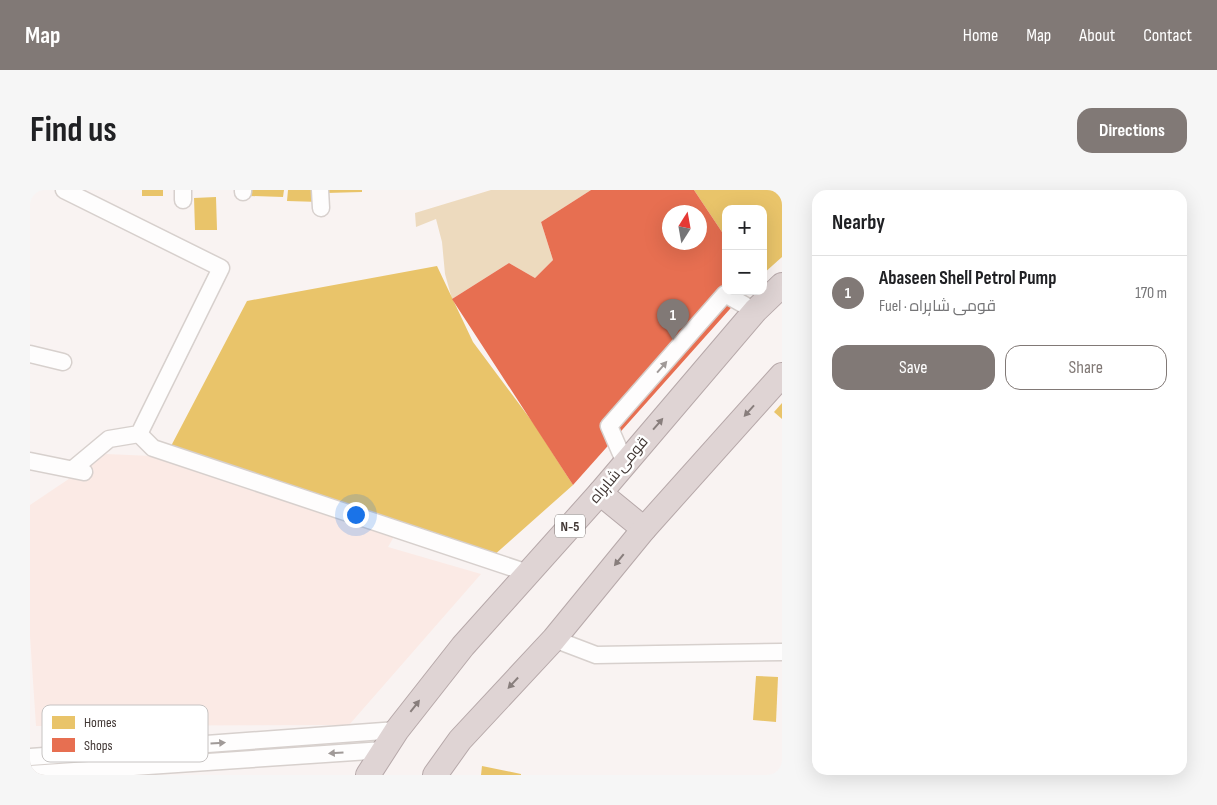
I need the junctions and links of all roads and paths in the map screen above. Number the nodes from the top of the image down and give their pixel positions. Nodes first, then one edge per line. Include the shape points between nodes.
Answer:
1 (64, 190) edge
2 (320, 190) edge
3 (320, 208) dead end
4 (782, 285) edge
5 (755, 311) junction
6 (30, 354) edge
7 (63, 362) dead end
8 (782, 375) edge
9 (139, 434) junction
10 (30, 461) edge
11 (625, 463) junction
12 (600, 493) junction
13 (644, 529) junction
14 (528, 573) junction
15 (554, 639) junction
16 (782, 652) edge
17 (397, 730) junction
18 (208, 744) edge
19 (384, 750) junction
20 (207, 762) edge
21 (208, 762) edge
22 (30, 774) edge
23 (368, 775) edge
24 (436, 775) edge

1 - 9 street via 221,268
2 - 3 street
4 - 5 highway, قومی شاہراہ / N-5
11 -> 5 highway, قومی شاہراہ / N-5
11 -> 5 street via 610,426 725,294
6 - 7 street
8 -> 13 highway
9 - 10 street via 109,440 80,471
9 - 14 street via 153,448
11 - 12 highway, قومی شاہراہ / N-5
12 - 13 highway
12 - 14 highway, قومی شاہراہ / N-5
13 -> 15 highway
17 -> 14 highway, قومی شاہراہ / N-5 via 463,646
15 - 16 street via 596,655
15 -> 24 highway via 460,740
18 -> 17 street
17 - 19 highway, قومی شاہراہ / N-5
19 -> 21 street
19 - 23 highway, قومی شاہراہ / N-5
20 -> 22 street

